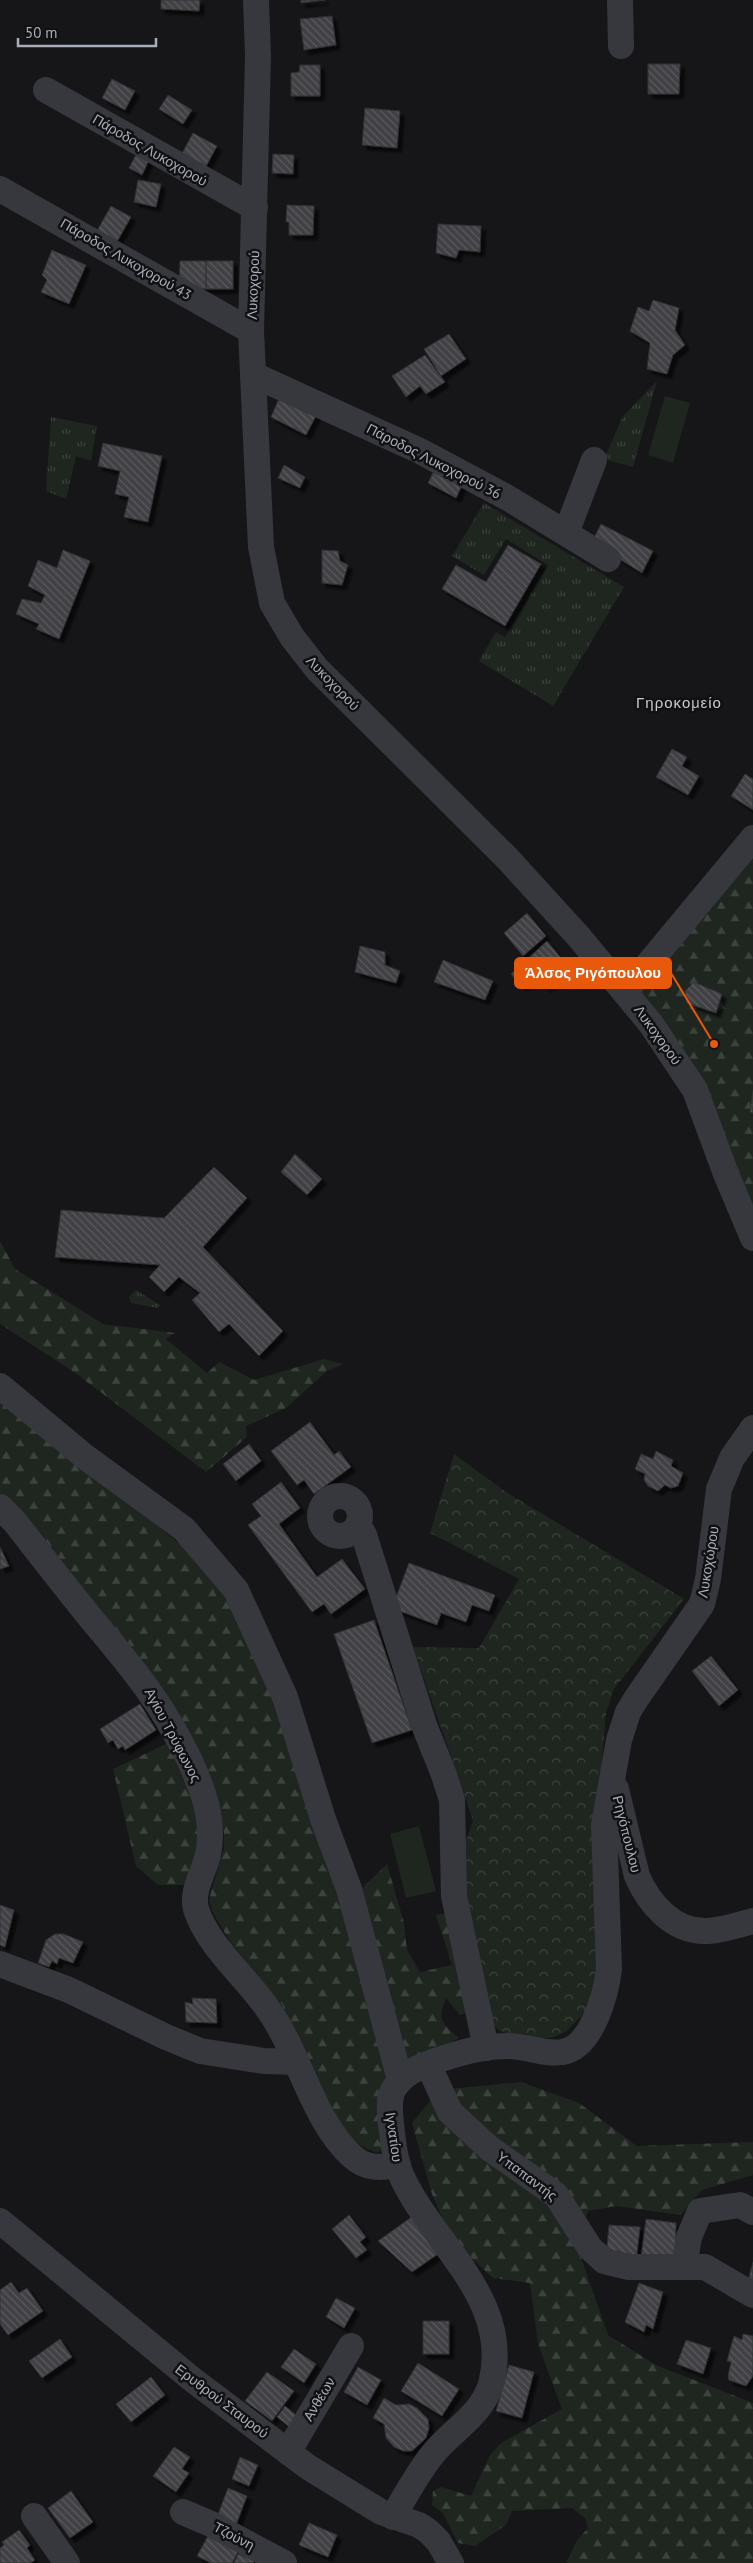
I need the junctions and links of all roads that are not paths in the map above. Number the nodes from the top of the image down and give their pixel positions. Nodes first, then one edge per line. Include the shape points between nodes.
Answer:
1 (256, 0) edge
2 (620, 0) edge
3 (621, 46) dead end
4 (46, 90) dead end
5 (0, 189) edge
6 (255, 208) junction
7 (251, 331) junction
8 (254, 375) junction
9 (594, 460) dead end
10 (566, 532) junction
11 (608, 559) dead end
12 (753, 838) edge
13 (625, 992) junction
14 (753, 1238) edge
15 (0, 1386) edge
16 (753, 1428) edge
17 (0, 1508) edge
18 (358, 1525) dead end
19 (613, 1771) junction
20 (753, 1921) edge
21 (0, 1964) edge
22 (486, 2048) junction
23 (296, 2062) junction
24 (428, 2064) junction
25 (400, 2080) junction
26 (398, 2165) junction
27 (753, 2212) edge
28 (0, 2222) edge
29 (684, 2266) junction
30 (753, 2295) edge
31 (350, 2346) dead end
32 (288, 2452) junction
33 (183, 2512) dead end
34 (34, 2516) dead end
35 (393, 2517) junction
36 (67, 2563) edge
37 (284, 2563) edge
38 (451, 2563) edge

1 - 6 street, Λυκοχορού
2 - 3 street
4 - 6 street, Πάροδος Λυκοχορού
5 - 7 street, Πάροδος Λυκοχορού 43
6 - 7 street, Λυκοχορού
7 - 8 street, Λυκοχορού
8 - 10 street, Πάροδος Λυκοχορού 36 via 420,451
8 - 13 street, Λυκοχορού via 263,563 272,603 288,630 328,681 527,879
9 - 10 street
10 - 11 street, Πάροδος Λυκοχορού 36
12 - 13 street
13 - 14 street, Λυκοχορού via 661,1038 695,1090
15 - 25 street via 84,1456 184,1529 236,1590 285,1697 348,1889
16 - 19 street, Λυκοχώρου via 732,1458 719,1489 702,1604 628,1712
17 - 23 street, Αγίου Τρύφωνος via 15,1522 134,1668 167,1718 194,1771 210,1817 209,1847 196,1897 198,1914 216,1944 269,2009
18 - 22 street via 452,1800 454,1896
19 - 20 street, Ρηγόπουλου via 631,1859 642,1888 658,1909 678,1924 698,1931 720,1930
19 - 22 street via 603,1832 609,1969 590,2030 580,2044 562,2052 514,2046
21 - 23 street via 69,1990 200,2051 264,2061
22 - 24 street via 461,2052
23 - 26 street, Αγίου Τρύφωνος via 335,2136 351,2156 374,2168
24 - 25 street
24 - 29 street, Υπαπαντής via 450,2112 489,2148 556,2195 590,2248 604,2261 629,2267
25 - 26 street, Ιγνατίου via 392,2093 390,2108
26 - 35 street, Ιγνατίου via 416,2201 481,2297 493,2332 494,2359 491,2384 484,2400 433,2454
27 - 29 street via 740,2205 700,2211 689,2237
28 - 32 street, Ερυθρού Σταυρού via 166,2358
29 - 30 street, Υπαπαντής via 705,2268
31 - 32 street, Ανθέων
32 - 35 street, Ερυθρού Σταυρού via 348,2493
33 - 37 street, Τζούνη
34 - 36 street
35 - 38 street, Ερυθρού Σταυρού via 428,2531

